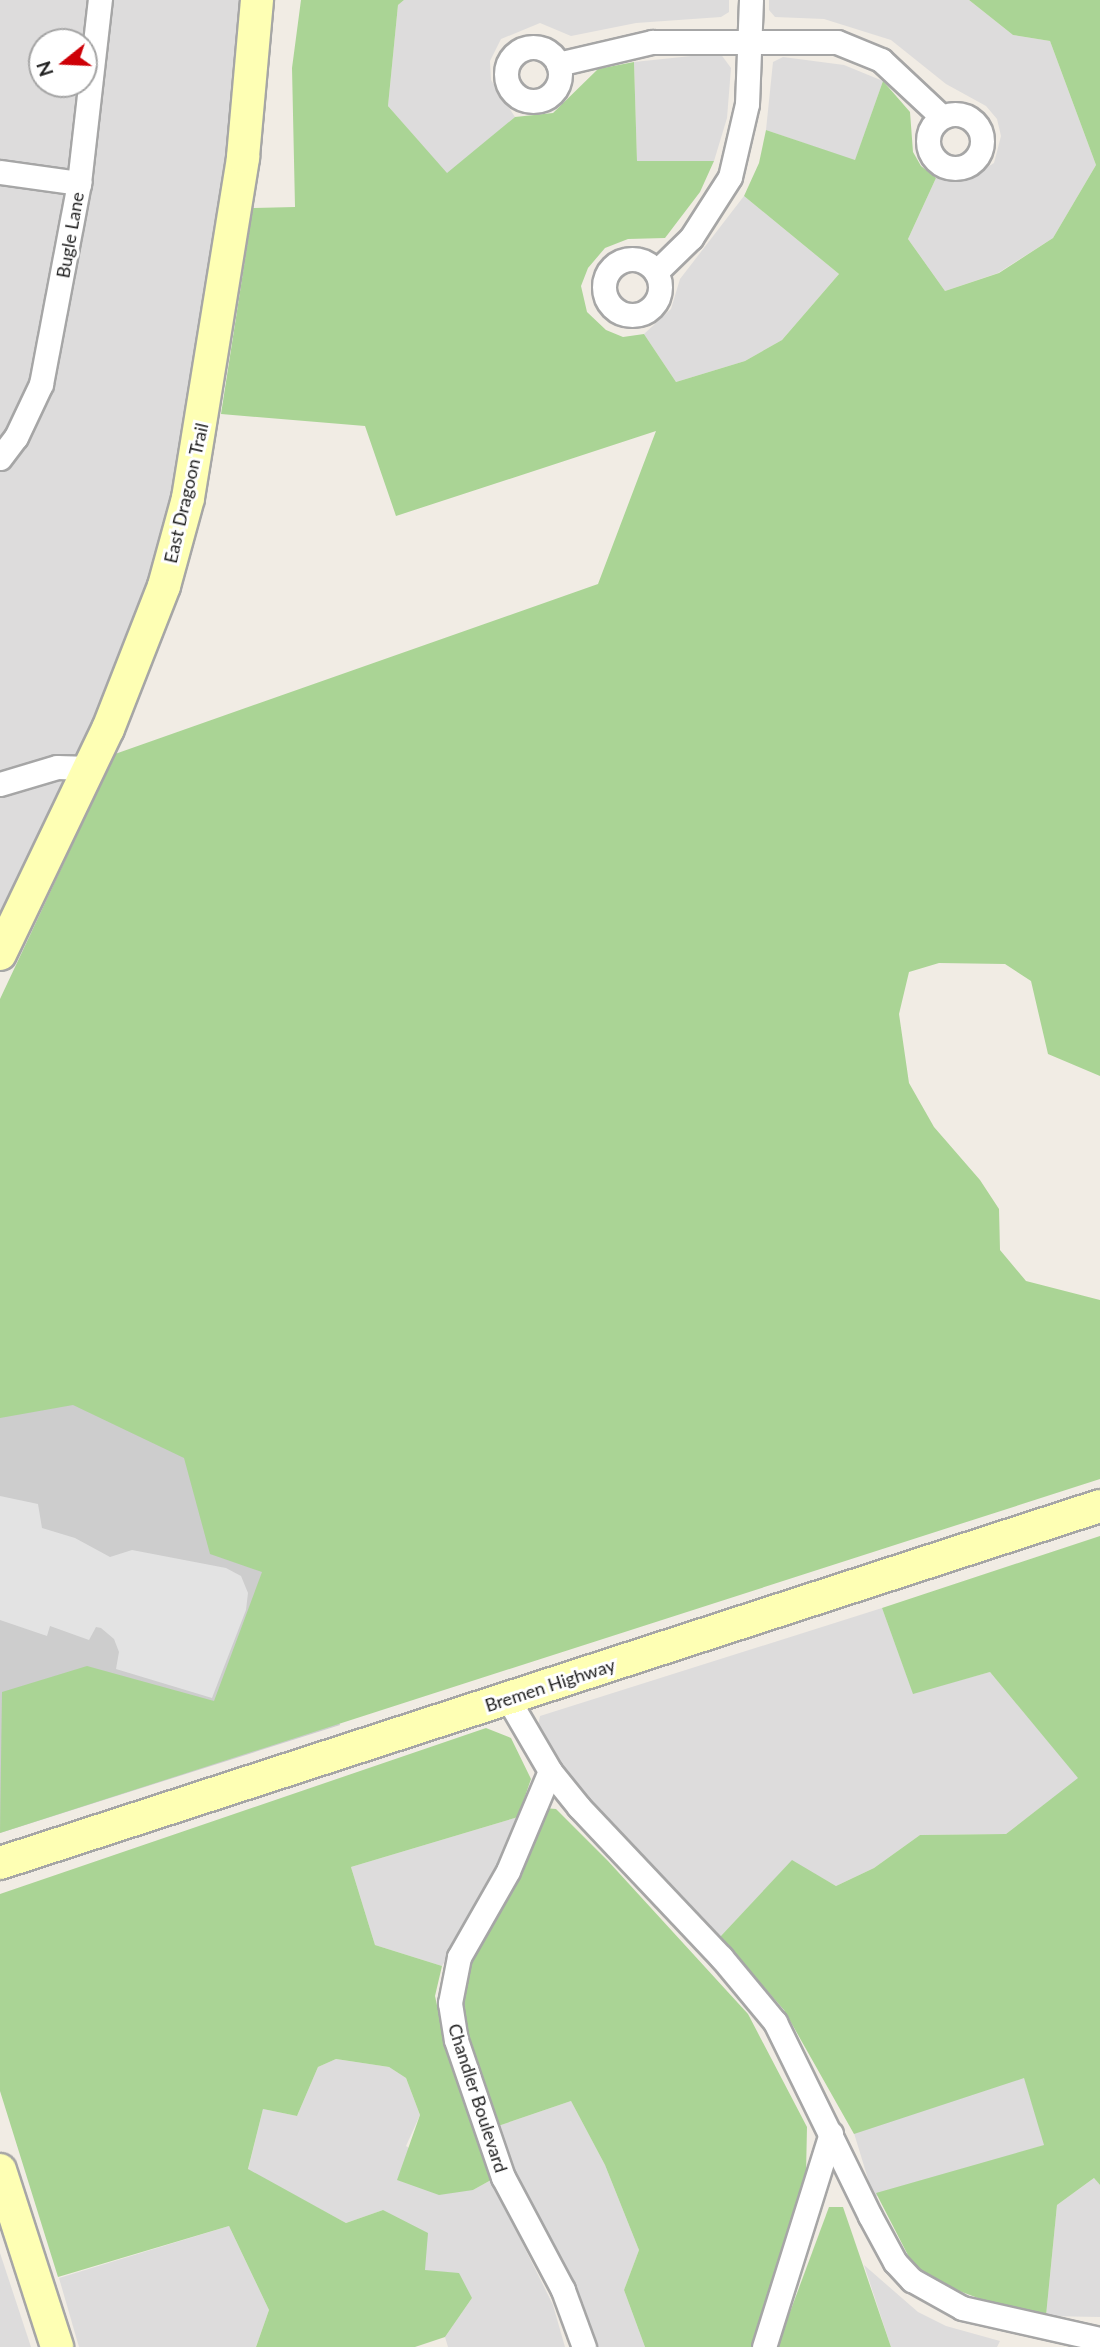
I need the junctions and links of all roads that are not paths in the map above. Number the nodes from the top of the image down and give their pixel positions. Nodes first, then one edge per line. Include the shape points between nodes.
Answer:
1 (100, 0) edge
2 (257, 0) edge
3 (751, 0) edge
4 (751, 39) junction
5 (558, 64) dead end
6 (942, 117) dead end
7 (0, 172) edge
8 (79, 183) junction
9 (656, 272) dead end
10 (0, 458) edge
11 (89, 768) junction
12 (0, 784) edge
13 (0, 954) edge
14 (1100, 1506) edge
15 (508, 1699) junction
16 (550, 1771) junction
17 (0, 1863) edge
18 (831, 2133) junction
19 (0, 2170) edge
20 (1100, 2339) edge
21 (57, 2347) edge
22 (583, 2347) edge
23 (764, 2347) edge

1 - 8 street, Bugle Lane
2 - 11 street, East Dragoon Trail via 242,170 188,498 156,608
3 - 4 street
4 - 5 street via 652,42
4 - 6 street via 837,43 859,49 902,76
4 - 9 street via 747,104 730,177 691,238
7 - 8 street
8 - 10 street, Bugle Lane via 41,384 16,437
11 - 12 street via 57,767
11 - 13 street, East Dragoon Trail
14 - 15 street, Bremen Highway
15 - 16 street
15 - 17 street, Bremen Highway
16 - 18 street via 751,1991 796,2058
16 - 22 street, Chandler Boulevard via 508,1871 459,1956 450,2003 456,2040 503,2177 563,2290
18 - 20 street via 895,2262 912,2280 962,2308
18 - 23 street
19 - 21 street

